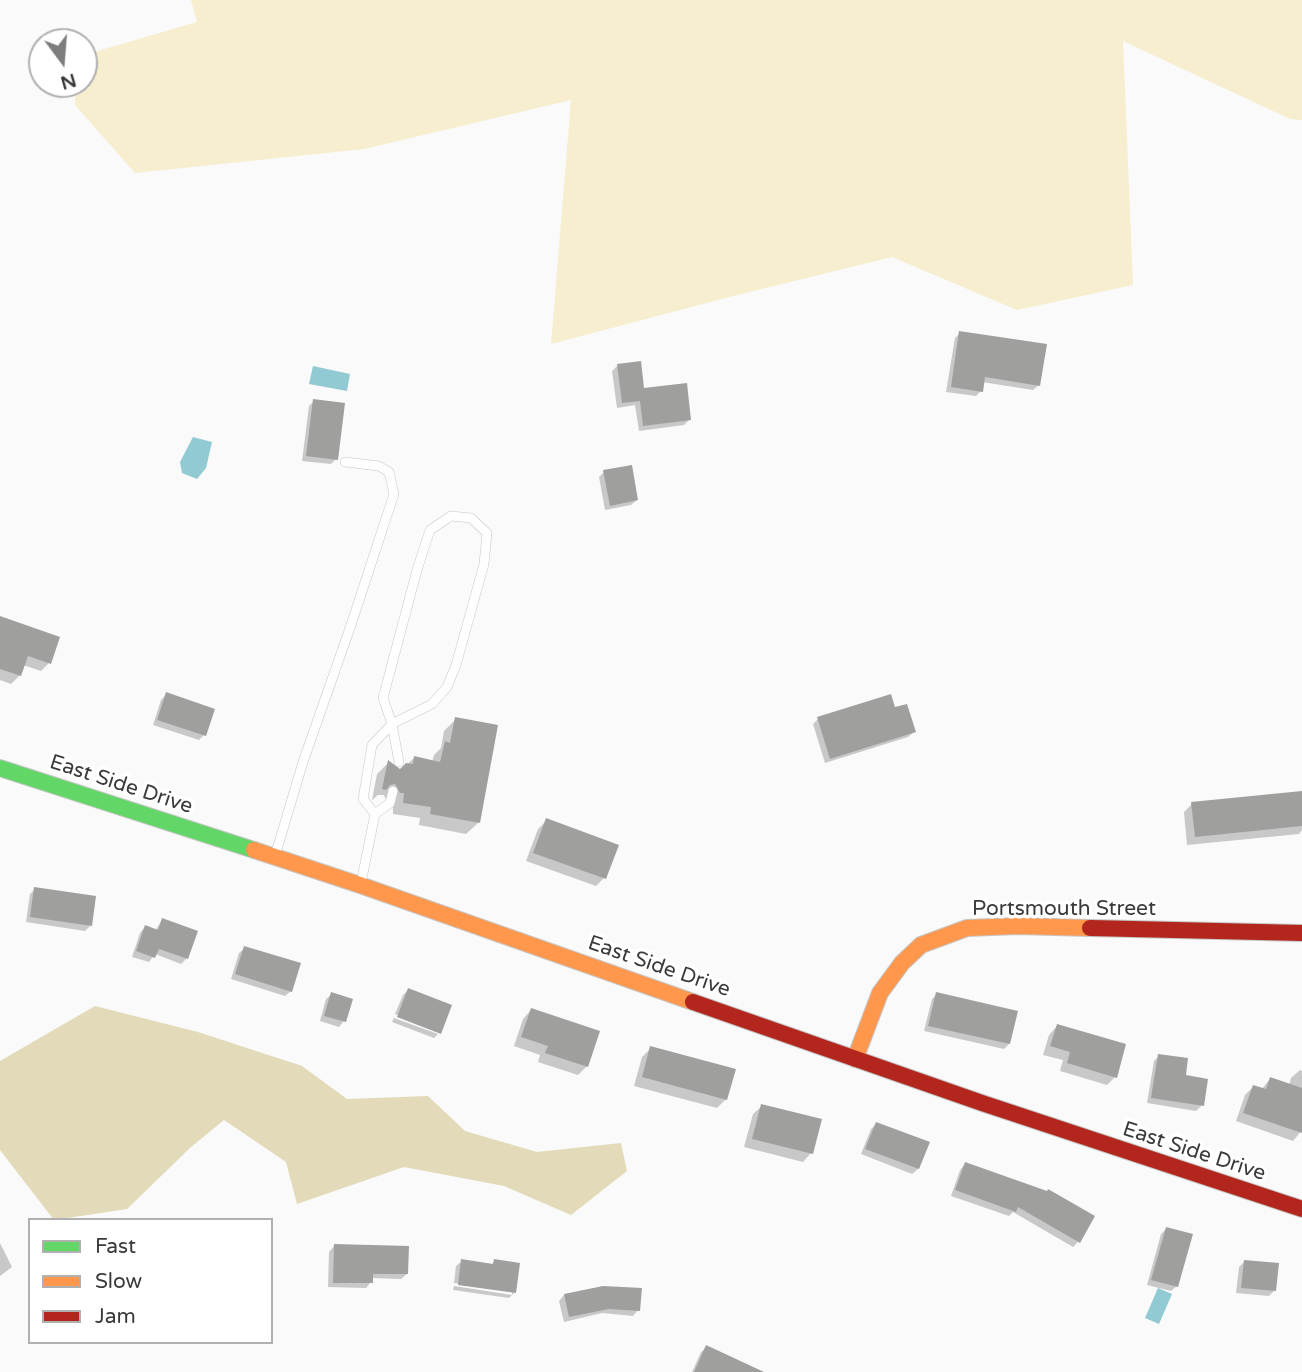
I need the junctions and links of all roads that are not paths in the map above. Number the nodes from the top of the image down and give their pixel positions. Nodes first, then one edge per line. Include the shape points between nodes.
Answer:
1 (345, 462) dead end
2 (392, 724) junction
3 (399, 762) dead end
4 (0, 769) edge
5 (393, 791) dead end
6 (375, 814) junction
7 (275, 857) junction
8 (360, 885) junction
9 (1302, 933) edge
10 (855, 1059) junction
11 (1302, 1209) edge

1 - 7 lane via 379,466 389,472 394,494
2 - 2 lane via 432,704 447,687 456,665 488,533 471,518 451,516 430,530 383,698
2 - 3 lane
2 - 6 lane via 372,745 363,799
4 - 7 main road, East Side Drive
5 - 6 lane via 390,803
6 - 8 lane
7 - 8 main road, East Side Drive
8 - 10 main road, East Side Drive
9 - 10 main road, Portsmouth Street via 967,928 921,945 902,963 880,993
10 - 11 main road, East Side Drive

